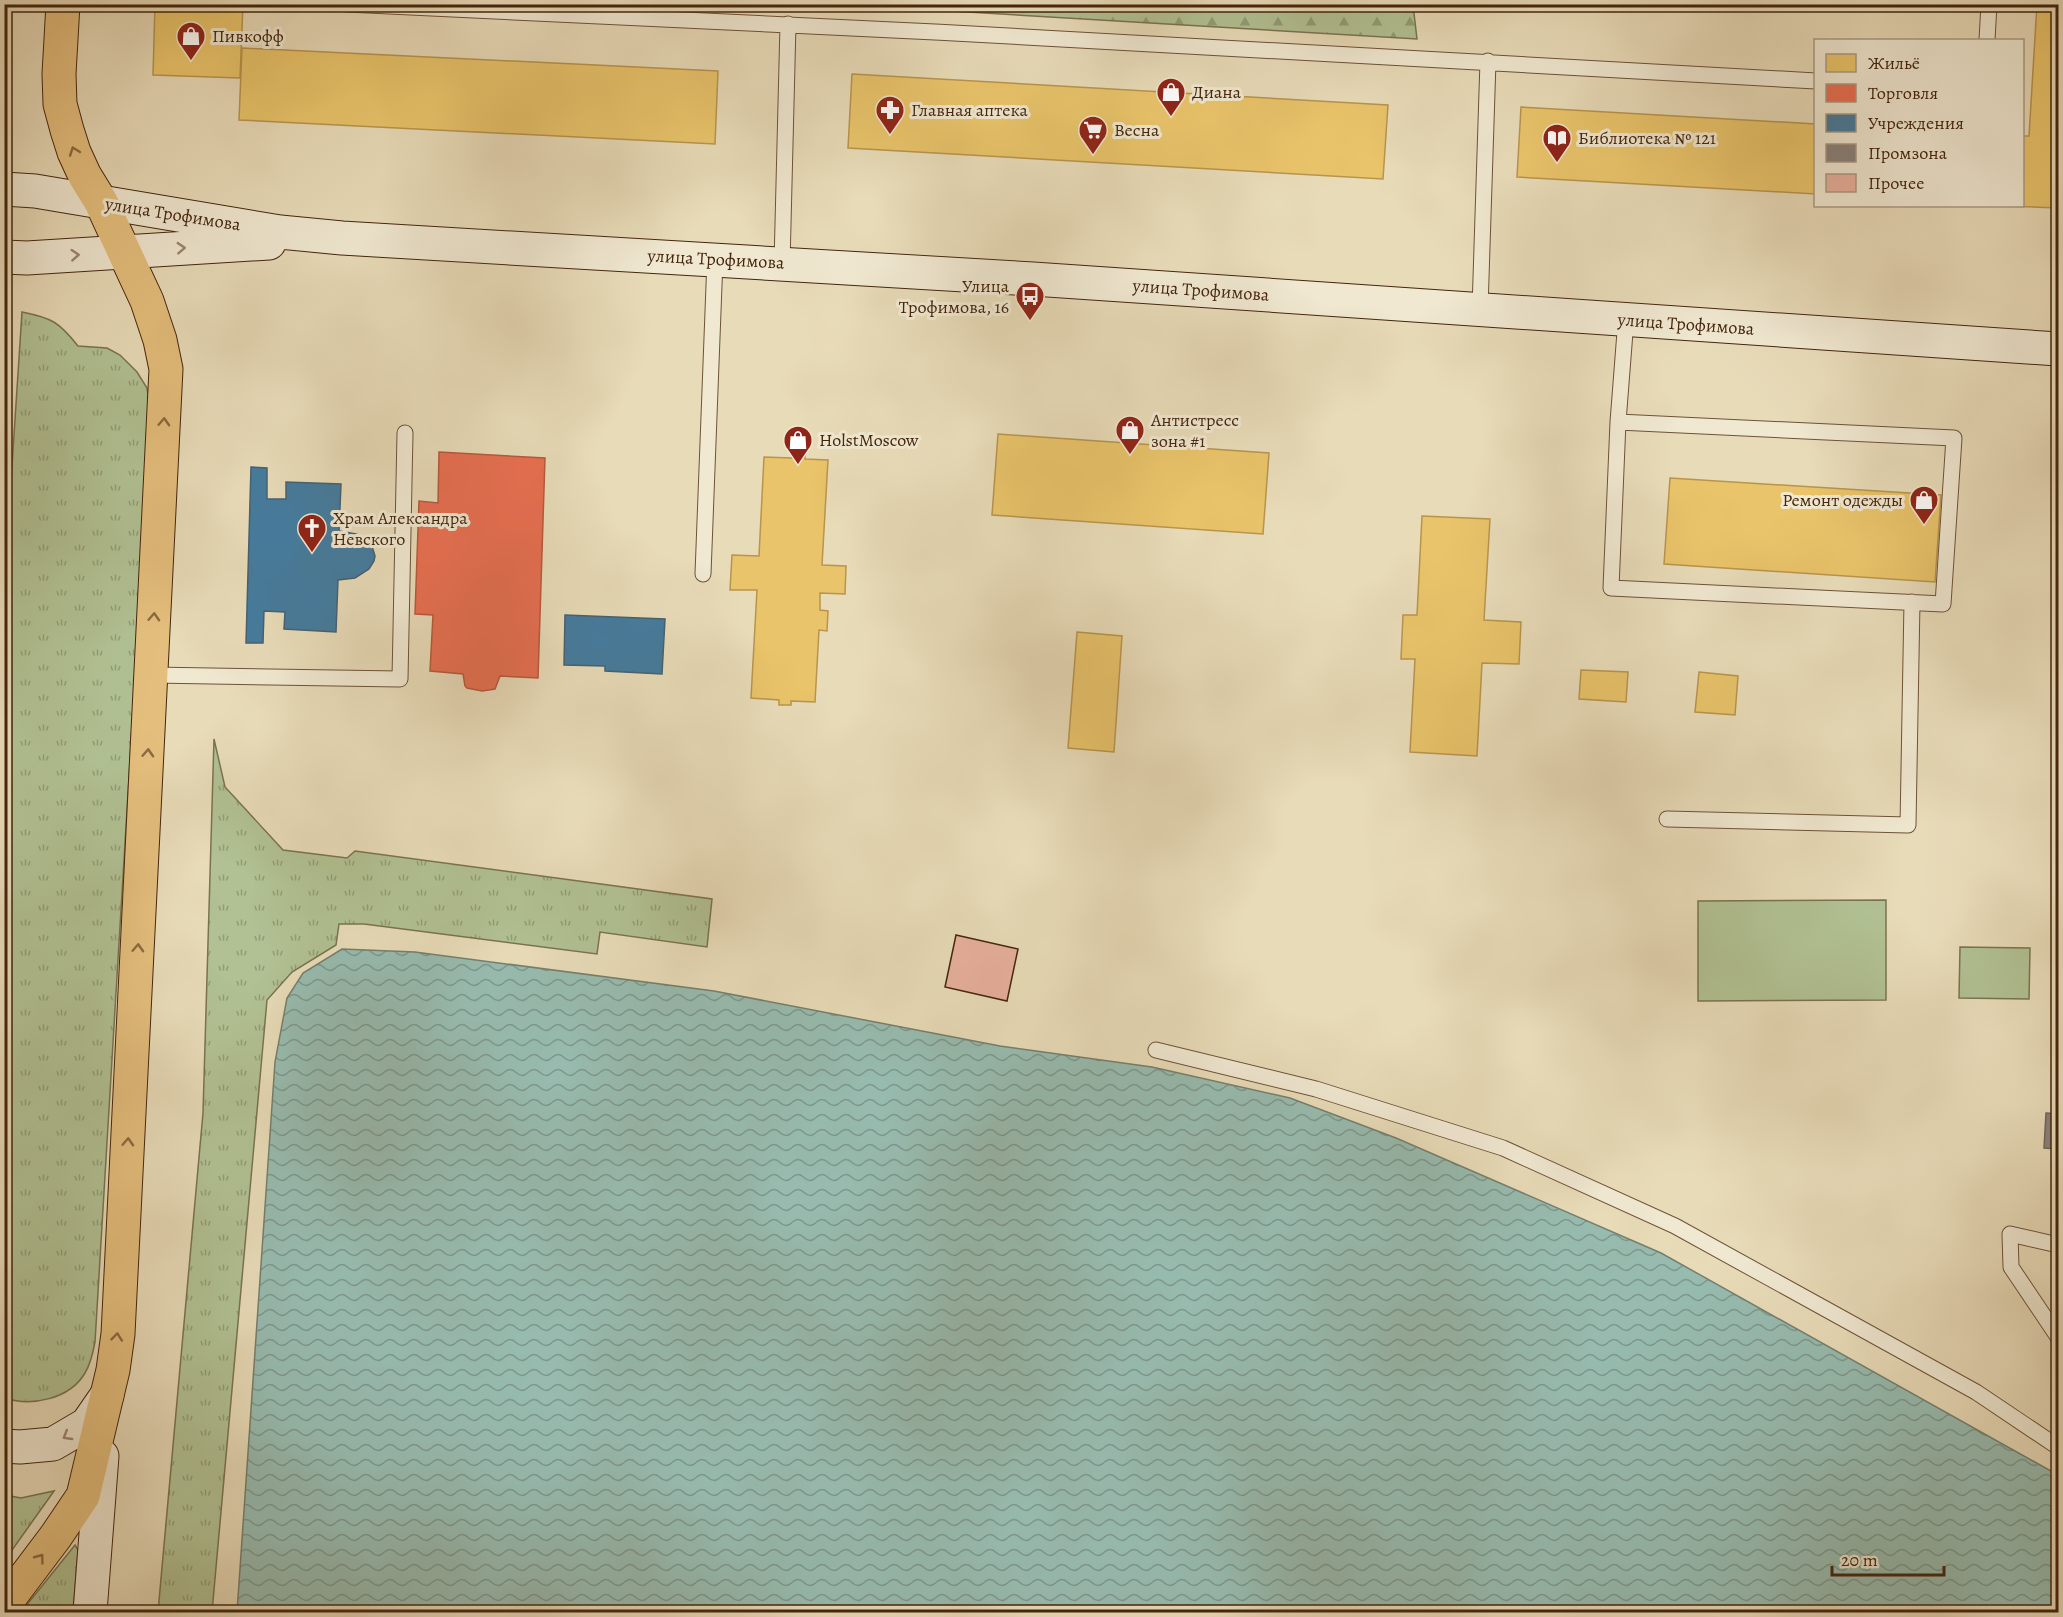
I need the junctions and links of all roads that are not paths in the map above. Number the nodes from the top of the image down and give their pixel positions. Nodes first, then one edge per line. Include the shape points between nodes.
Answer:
1 (63, 4) edge
2 (347, 4) edge
3 (1989, 4) edge
4 (788, 24) junction
5 (1987, 39) edge
6 (1488, 61) junction
7 (1814, 81) edge
8 (20, 190) edge
9 (101, 202) junction
10 (342, 238) junction
11 (123, 252) junction
12 (16, 257) edge
13 (715, 259) junction
14 (782, 264) junction
15 (1480, 309) junction
16 (1626, 320) junction
17 (2058, 349) edge
18 (1618, 422) junction
19 (405, 433) dead end
20 (703, 574) dead end
21 (1912, 602) junction
22 (152, 675) junction
23 (1668, 819) dead end
24 (1156, 1050) dead end
25 (2058, 1245) edge
26 (2058, 1337) edge
27 (107, 1395) junction
28 (4, 1446) edge
29 (2058, 1447) edge
30 (4, 1605) edge
31 (90, 1612) edge

9 -> 1 main road via 84,176 60,104
2 - 4 lane
3 - 5 lane
4 - 6 lane
4 - 14 lane
6 - 7 lane
6 - 15 lane
8 - 9 main road, улица Трофимова
9 - 10 main road, улица Трофимова via 280,232
9 - 11 main road
11 -> 10 main road, улица Трофимова
10 - 13 main road, улица Трофимова
12 -> 11 main road, улица Трофимова
22 -> 11 main road via 166,369 147,301
13 - 14 main road, улица Трофимова
13 - 20 lane
14 - 15 main road, улица Трофимова
15 - 16 main road, улица Трофимова
16 - 17 main road, улица Трофимова
16 - 18 lane
18 - 21 lane via 1611,588
18 - 21 lane via 1954,438 1943,604
19 - 22 lane via 400,679
21 - 23 lane via 1908,825
27 -> 22 main road via 118,1334
24 - 29 lane via 1316,1089 1503,1148 1675,1226 1976,1392
25 - 26 lane via 2010,1234 2011,1267
27 -> 28 main road via 87,1424 52,1444
30 -> 27 main road via 83,1496
27 - 31 main road

